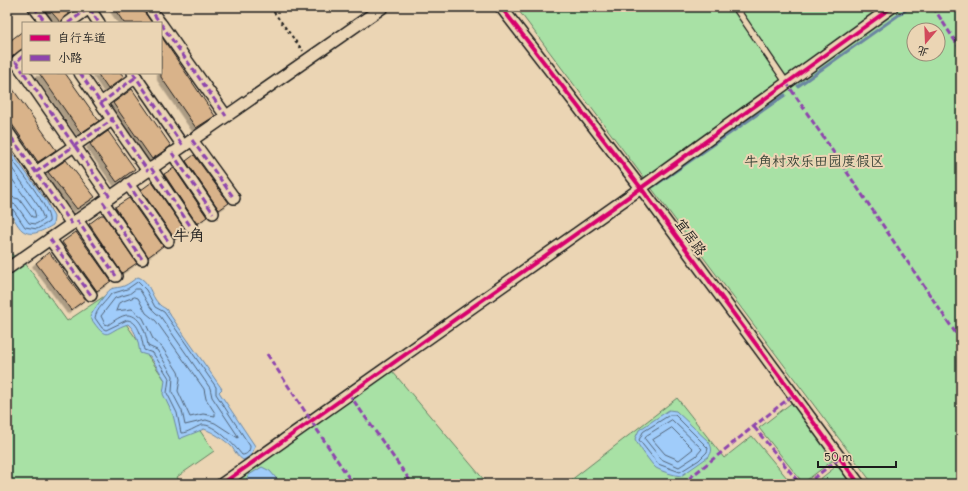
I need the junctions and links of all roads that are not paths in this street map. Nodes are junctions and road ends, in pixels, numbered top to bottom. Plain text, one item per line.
1 (34, 7) edge
2 (149, 7) edge
3 (383, 7) edge
4 (500, 7) edge
5 (735, 7) edge
6 (892, 7) edge
7 (45, 22) edge
8 (69, 22) edge
9 (98, 22) edge
10 (160, 22) edge
11 (162, 25) edge
12 (22, 57) edge
13 (22, 71) edge
14 (24, 74) edge
15 (81, 74) edge
16 (134, 75) edge
17 (786, 82) junction
18 (101, 103) junction
19 (226, 116) junction
20 (112, 120) junction
21 (7, 132) edge
22 (192, 140) junction
23 (74, 146) junction
24 (183, 146) junction
25 (172, 153) junction
26 (149, 169) junction
27 (36, 172) junction
28 (128, 184) junction
29 (641, 188) junction
30 (234, 198) dead end
31 (106, 199) junction
32 (213, 213) dead end
33 (74, 222) junction
34 (191, 227) dead end
35 (50, 239) junction
36 (168, 241) dead end
37 (142, 259) dead end
38 (7, 269) edge
39 (116, 276) dead end
40 (91, 295) dead end
41 (222, 484) edge
42 (859, 484) edge

1 - 7 street
2 - 10 street
3 - 19 street
4 - 29 street, 宜居路
5 - 17 lane
6 - 17 street
8 - 9 street
11 - 19 street
12 - 13 street
14 - 23 street
15 - 18 street
16 - 18 street
16 - 24 street
17 - 29 street
18 - 20 street
19 - 22 street
20 - 23 street
20 - 26 street
21 - 27 street
22 - 24 street
22 - 30 street
23 - 27 street
23 - 31 street
24 - 25 street
25 - 26 street
25 - 32 street
26 - 28 street
26 - 34 street
27 - 33 street
28 - 31 street
28 - 36 street
29 - 41 street
29 - 42 street, 宜居路
31 - 33 street
31 - 37 street
33 - 35 street
33 - 39 street
35 - 38 street
35 - 40 street

